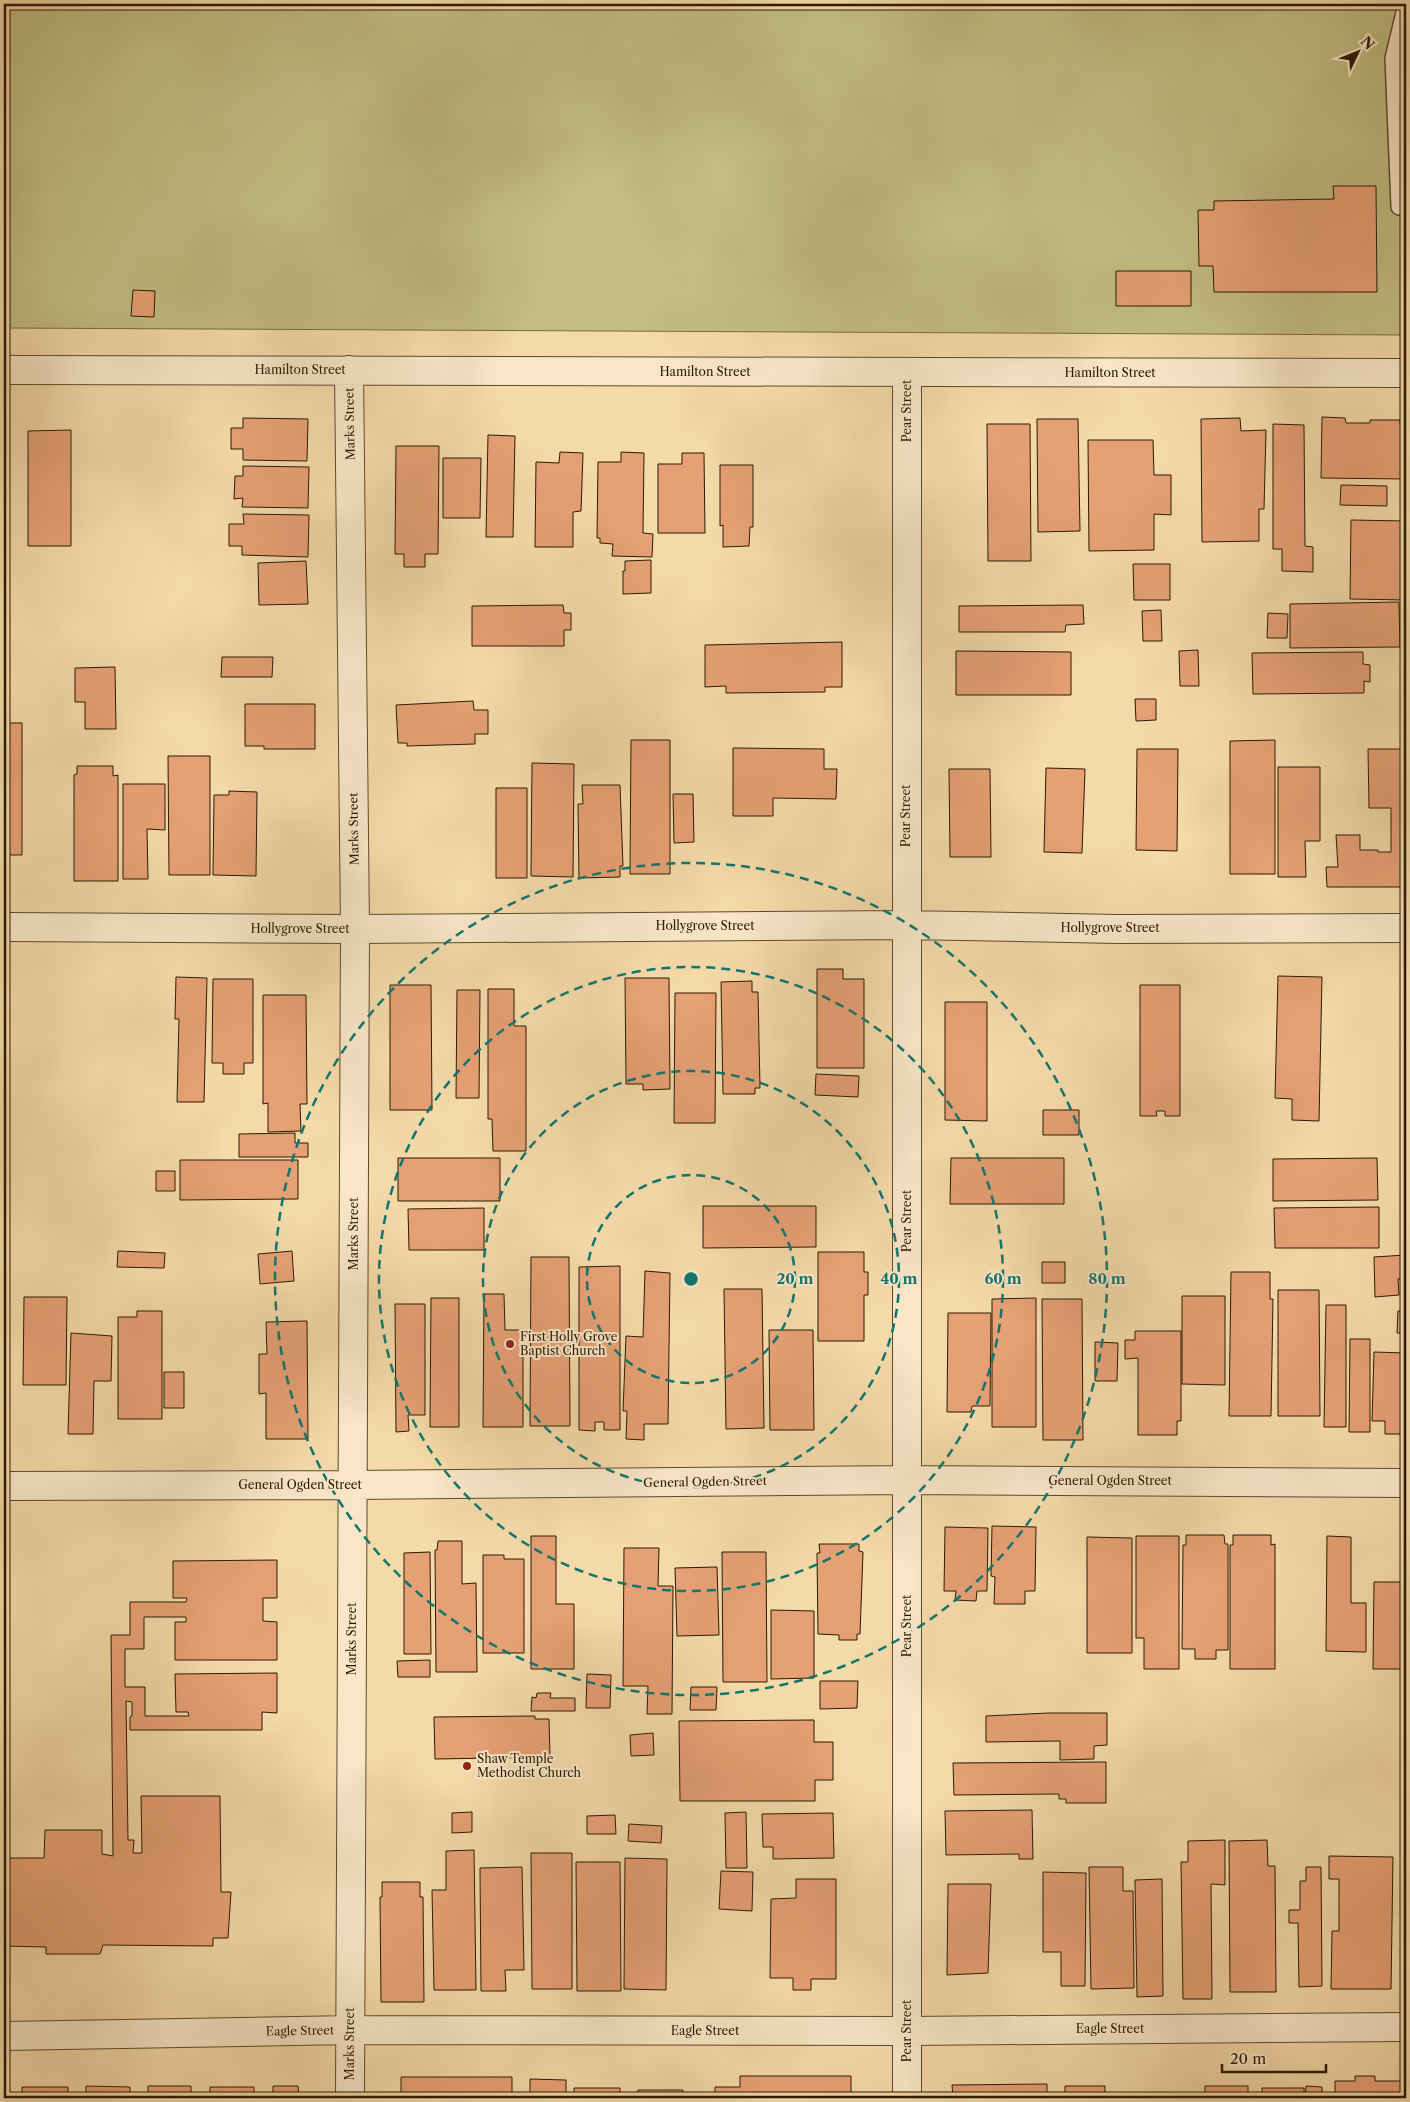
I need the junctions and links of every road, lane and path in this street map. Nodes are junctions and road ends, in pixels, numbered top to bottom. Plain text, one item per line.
1 (1406, 4) edge
2 (1399, 207) dead end
3 (4, 370) edge
4 (349, 370) junction
5 (1406, 372) edge
6 (907, 373) junction
7 (906, 925) junction
8 (4, 927) edge
9 (1406, 928) edge
10 (355, 929) junction
11 (908, 1480) junction
12 (1406, 1483) edge
13 (352, 1485) junction
14 (4, 1486) edge
15 (1406, 2027) edge
16 (350, 2030) junction
17 (907, 2031) junction
18 (4, 2036) edge
19 (350, 2098) edge
20 (907, 2098) edge

1 - 2 lane
3 - 4 street, Hamilton Street
4 - 6 street, Hamilton Street
4 - 10 street, Marks Street
5 - 6 street, Hamilton Street
6 - 7 street, Pear Street
7 - 9 street, Hollygrove Street
7 - 10 street, Hollygrove Street
7 - 11 street, Pear Street
8 - 10 street, Hollygrove Street
10 - 13 street, Marks Street
11 - 12 street, General Ogden Street
11 - 13 street, General Ogden Street
11 - 17 street, Pear Street
13 - 14 street, General Ogden Street
13 - 16 street, Marks Street
15 - 17 street, Eagle Street
16 - 17 street, Eagle Street
16 - 18 street, Eagle Street
16 - 19 street, Marks Street
17 - 20 street, Pear Street

